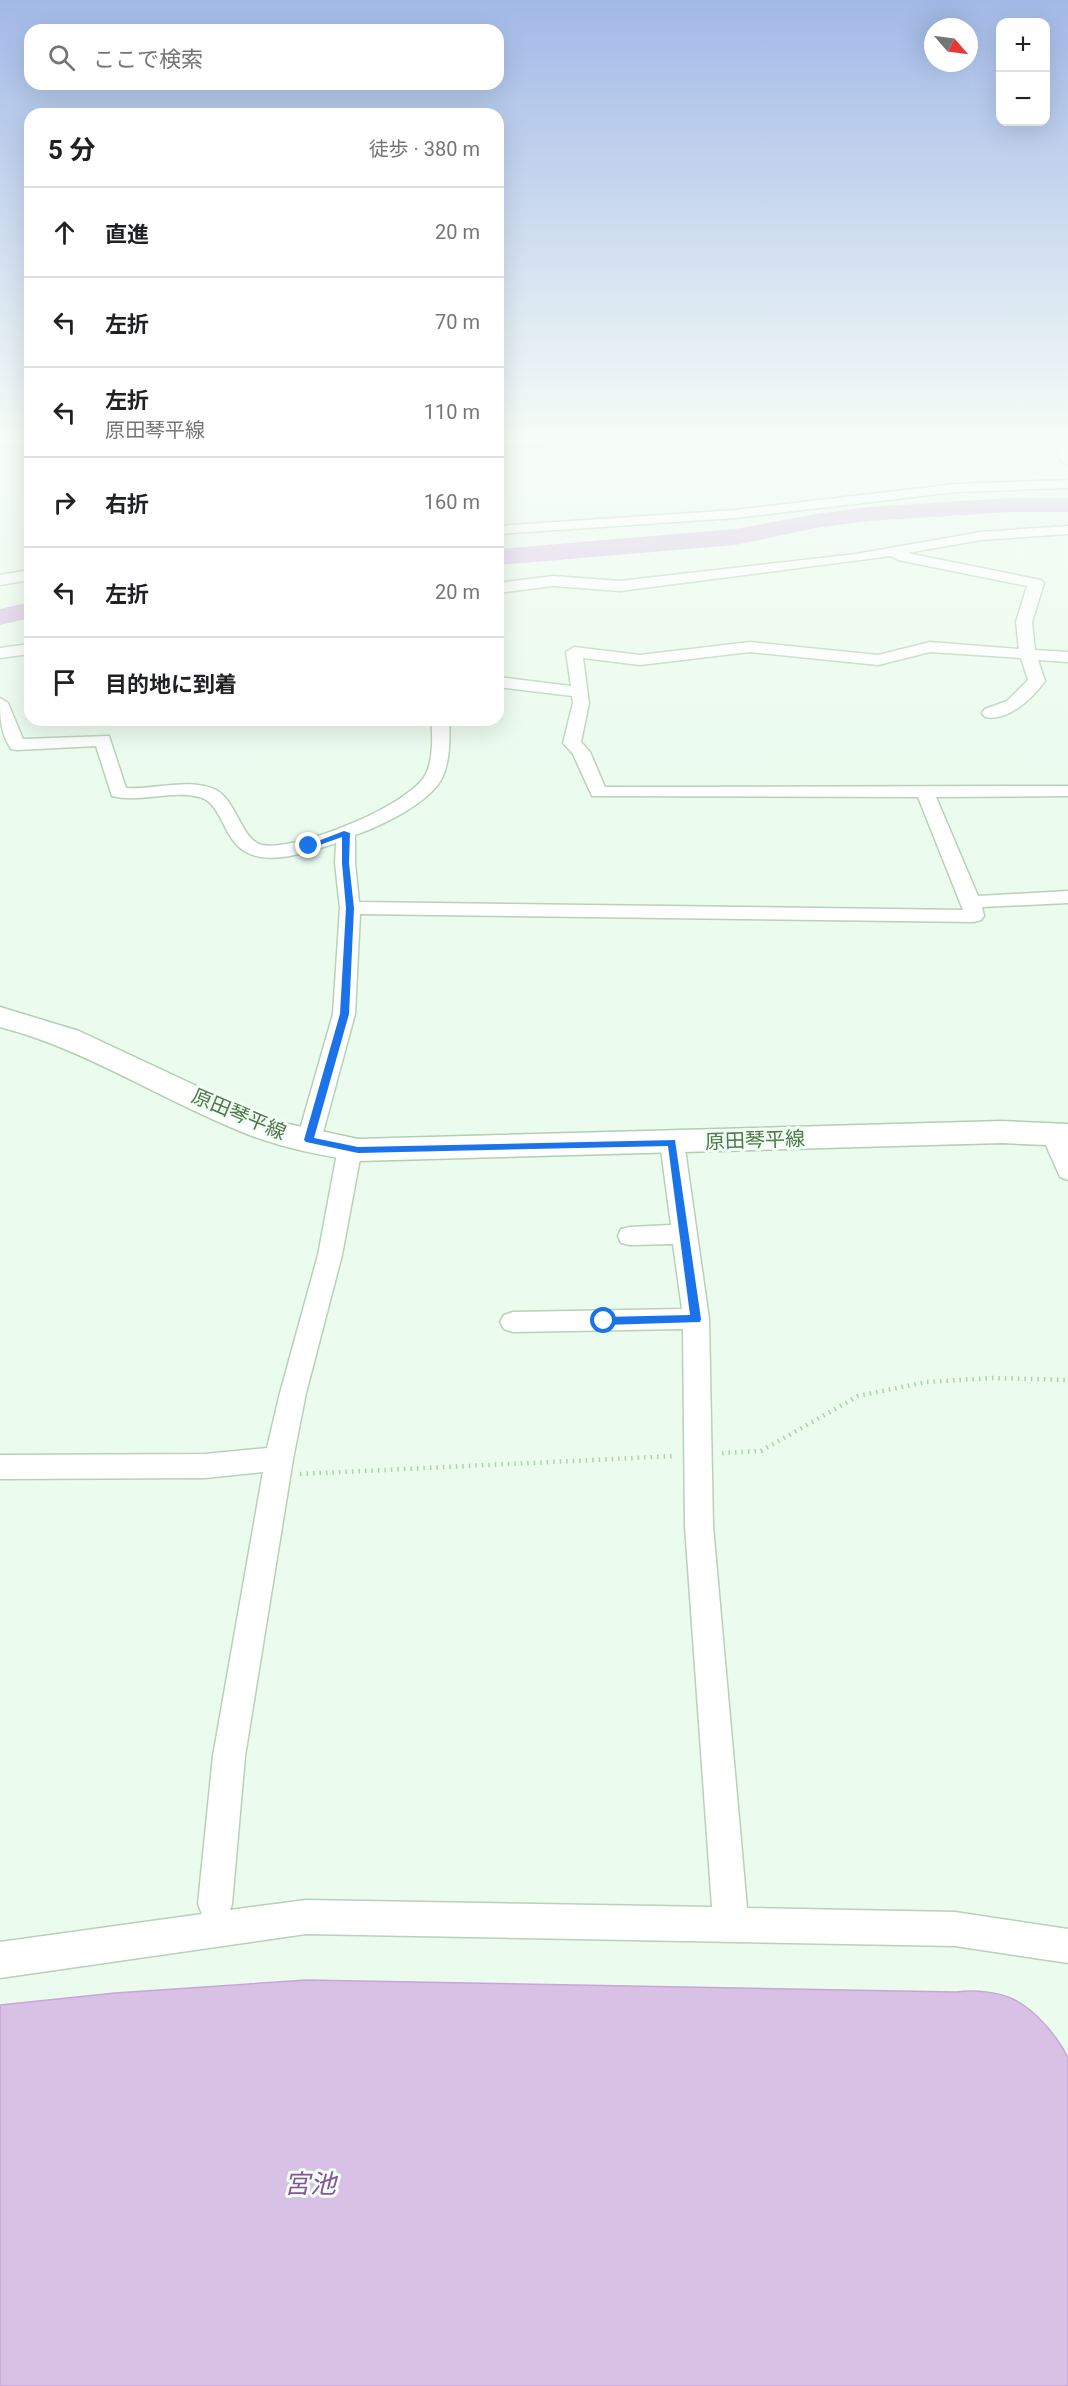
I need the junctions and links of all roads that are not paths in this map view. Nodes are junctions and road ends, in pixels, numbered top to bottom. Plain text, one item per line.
1 (928, 545) edge
2 (884, 553) junction
3 (24, 576) edge
4 (0, 580) edge
5 (504, 587) edge
6 (24, 649) edge
7 (0, 653) edge
8 (1028, 655) junction
9 (1068, 657) edge
10 (504, 683) edge
11 (580, 692) junction
12 (0, 702) edge
13 (991, 713) dead end
14 (439, 726) edge
15 (925, 791) junction
16 (1068, 792) edge
17 (346, 833) junction
18 (1068, 897) edge
19 (971, 902) junction
20 (350, 908) junction
21 (0, 1017) edge
22 (1061, 1135) edge
23 (309, 1140) junction
24 (672, 1142) junction
25 (350, 1148) junction
26 (1068, 1171) edge
27 (685, 1234) junction
28 (630, 1236) dead end
29 (696, 1319) junction
30 (513, 1322) dead end
31 (279, 1460) junction
32 (0, 1467) edge
33 (215, 1904) dead end
34 (731, 1924) junction
35 (1068, 1946) edge
36 (0, 1960) edge

1 - 2 street
2 - 5 street
2 - 8 street
3 - 4 street
6 - 7 street
8 - 9 street
8 - 11 street
8 - 13 street
10 - 11 street
11 - 15 street
12 - 17 street
14 - 17 street
15 - 16 street
15 - 19 street
17 - 20 street
18 - 19 street
19 - 20 street
20 - 23 street
21 - 23 main road, 原田琴平線
22 - 24 main road, 原田琴平線
22 - 26 street
23 - 25 main road, 原田琴平線
24 - 25 main road, 原田琴平線
24 - 27 street
25 - 31 street
27 - 28 street
27 - 29 street
29 - 30 street
29 - 34 street
31 - 32 street
31 - 33 street
34 - 35 street
34 - 36 street

